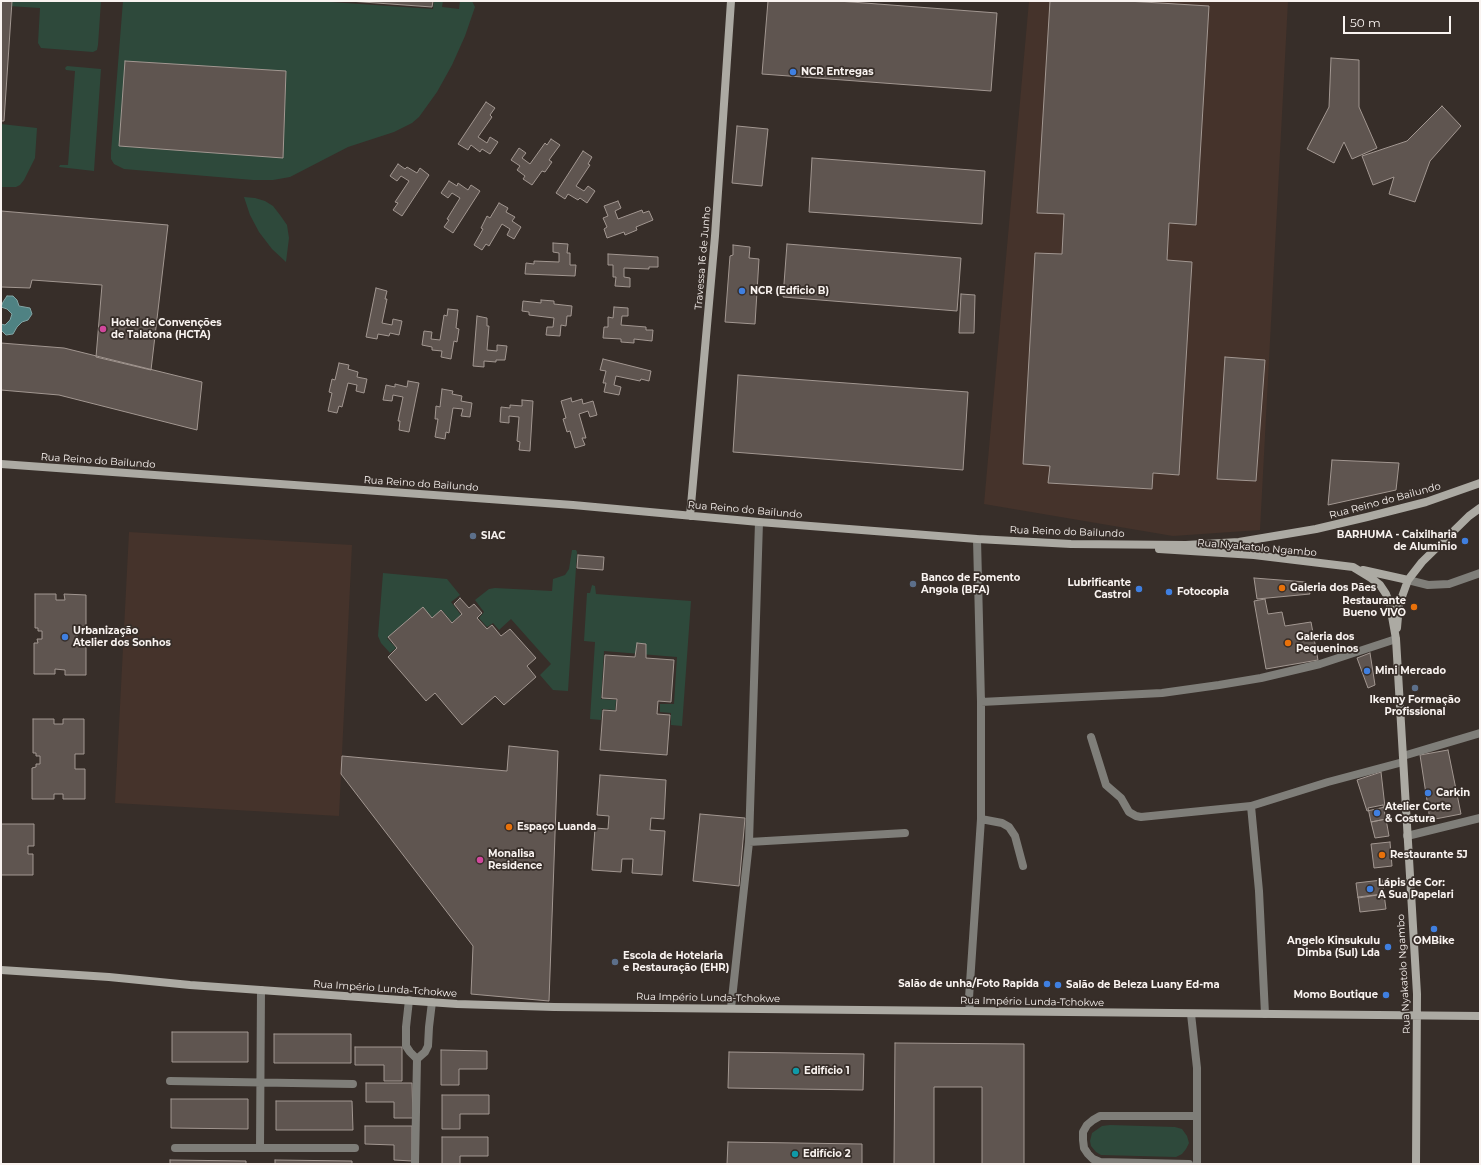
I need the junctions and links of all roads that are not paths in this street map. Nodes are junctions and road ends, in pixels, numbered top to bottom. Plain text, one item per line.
1 (731, 1) edge
2 (1, 464) edge
3 (1480, 483) edge
4 (1480, 508) edge
5 (690, 516) junction
6 (759, 522) junction
7 (977, 538) junction
8 (1071, 544) junction
9 (1353, 567) junction
10 (1480, 573) edge
11 (1408, 580) junction
12 (1396, 639) junction
13 (981, 702) junction
14 (1480, 732) edge
15 (1091, 737) dead end
16 (1403, 759) junction
17 (1251, 806) junction
18 (1480, 818) edge
19 (981, 819) junction
20 (905, 833) dead end
21 (1407, 836) junction
22 (749, 842) junction
23 (1023, 866) dead end
24 (1, 970) edge
25 (261, 990) junction
26 (409, 1000) junction
27 (432, 1002) junction
28 (731, 1008) junction
29 (970, 1011) junction
30 (1191, 1014) junction
31 (1265, 1014) junction
32 (1417, 1016) junction
33 (1480, 1016) edge
34 (417, 1059) junction
35 (170, 1081) dead end
36 (260, 1082) junction
37 (353, 1084) dead end
38 (1197, 1116) junction
39 (175, 1148) dead end
40 (260, 1148) junction
41 (355, 1148) dead end
42 (416, 1164) edge
43 (1189, 1164) edge
44 (1197, 1164) edge
45 (1416, 1164) edge

1 - 5 main road, Travessa 16 de Junho
2 - 5 main road, Rua Reino do Bailundo
3 - 8 main road, Rua Reino do Bailundo
4 - 11 main road, Rua Nyakatolo Ngambo
5 - 6 main road, Rua Reino do Bailundo
6 - 7 main road, Rua Reino do Bailundo
6 - 22 street
7 - 8 main road, Rua Reino do Bailundo
7 - 13 street
8 - 9 main road, Rua Nyakatolo Ngambo
9 - 11 main road
9 - 12 main road, Rua Nyakatolo Ngambo
10 - 11 street
11 - 12 main road, Rua Nyakatolo Ngambo
12 - 13 street
12 - 16 main road, Rua Nyakatolo Ngambo
13 - 19 street
14 - 16 street
15 - 17 street
16 - 17 street
16 - 21 main road, Rua Nyakatolo Ngambo
17 - 31 street
18 - 21 street
19 - 23 street
19 - 29 street
20 - 22 street
21 - 32 main road, Rua Nyakatolo Ngambo
22 - 28 street
24 - 25 main road, Rua Império Lunda-Tchokwe
25 - 26 main road, Rua Império Lunda-Tchokwe
25 - 36 street
26 - 27 main road, Rua Império Lunda-Tchokwe
26 - 34 street
27 - 28 main road, Rua Império Lunda-Tchokwe
27 - 34 street
28 - 29 main road, Rua Império Lunda-Tchokwe
29 - 30 main road, Rua Império Lunda-Tchokwe
30 - 31 main road, Rua Império Lunda-Tchokwe
30 - 38 street
31 - 32 main road, Rua Império Lunda-Tchokwe
32 - 33 main road, Rua Império Lunda-Tchokwe
32 - 45 main road, Rua Nyakatolo Ngambo
34 - 42 street
35 - 36 street
36 - 37 street
36 - 40 street
38 - 43 street
38 - 44 street
39 - 40 street
40 - 41 street

